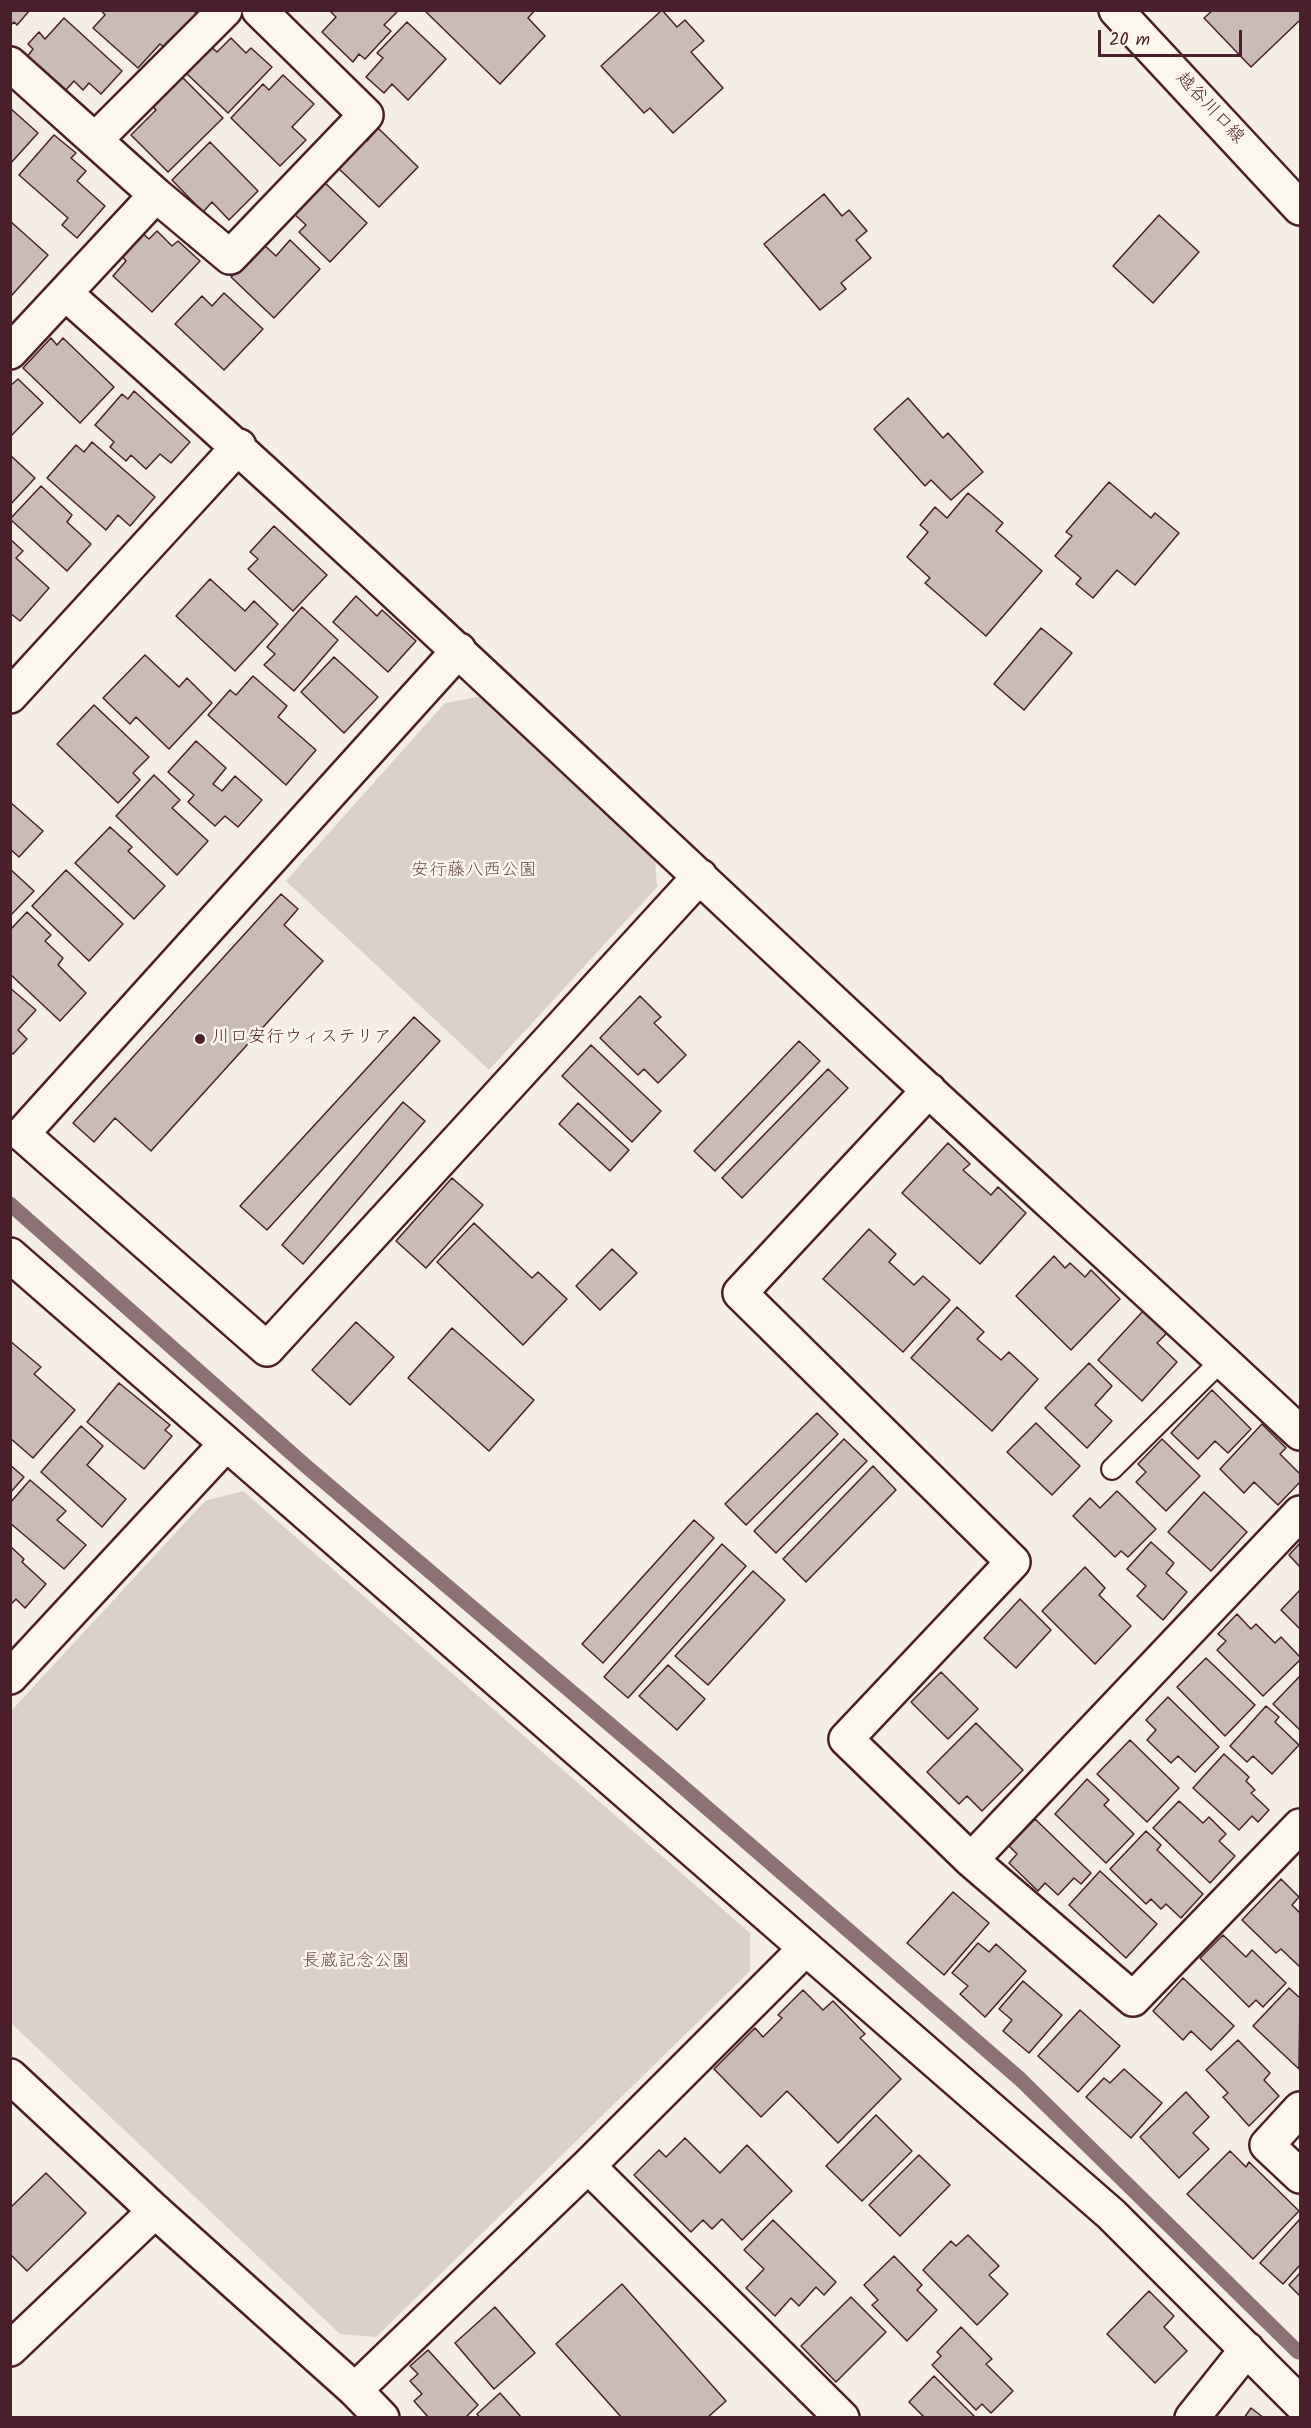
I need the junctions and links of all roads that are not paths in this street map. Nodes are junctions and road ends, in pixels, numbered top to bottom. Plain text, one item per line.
1 (225, 10) edge
2 (259, 10) edge
3 (1116, 10) edge
4 (10, 64) edge
5 (95, 140) junction
6 (156, 195) junction
7 (1300, 208) edge
8 (65, 293) junction
9 (10, 347) edge
10 (10, 352) edge
11 (238, 446) junction
12 (459, 650) junction
13 (10, 696) edge
14 (700, 876) junction
15 (929, 1090) junction
16 (10, 1255) edge
17 (1222, 1360) junction
18 (1300, 1433) edge
19 (226, 1444) junction
20 (1112, 1469) dead end
21 (1300, 1513) edge
22 (10, 1677) edge
23 (1300, 1826) edge
24 (971, 1860) junction
25 (806, 1949) junction
26 (10, 2076) edge
27 (1300, 2109) edge
28 (588, 2166) junction
29 (1300, 2176) edge
30 (154, 2211) junction
31 (10, 2349) edge
32 (1247, 2349) junction
33 (355, 2390) junction
34 (1300, 2403) edge
35 (382, 2418) edge
36 (842, 2418) edge
37 (1192, 2418) edge

1 - 5 street
2 - 6 street
3 - 7 street, 越谷川口線
4 - 5 street
5 - 6 street
6 - 8 street
6 - 9 street
8 - 10 street
8 - 11 street
11 - 12 street
11 - 13 street
12 - 14 street
12 - 14 street
14 - 15 street
15 - 17 street
15 - 24 street
16 - 19 street
17 - 18 street
17 - 20 lane
19 - 22 street
19 - 25 street
21 - 24 street
23 - 24 street
25 - 28 street
25 - 32 street
26 - 30 street
27 - 29 street
28 - 33 street
28 - 36 street
30 - 31 street
30 - 33 street
32 - 34 street
32 - 37 street
33 - 35 street

